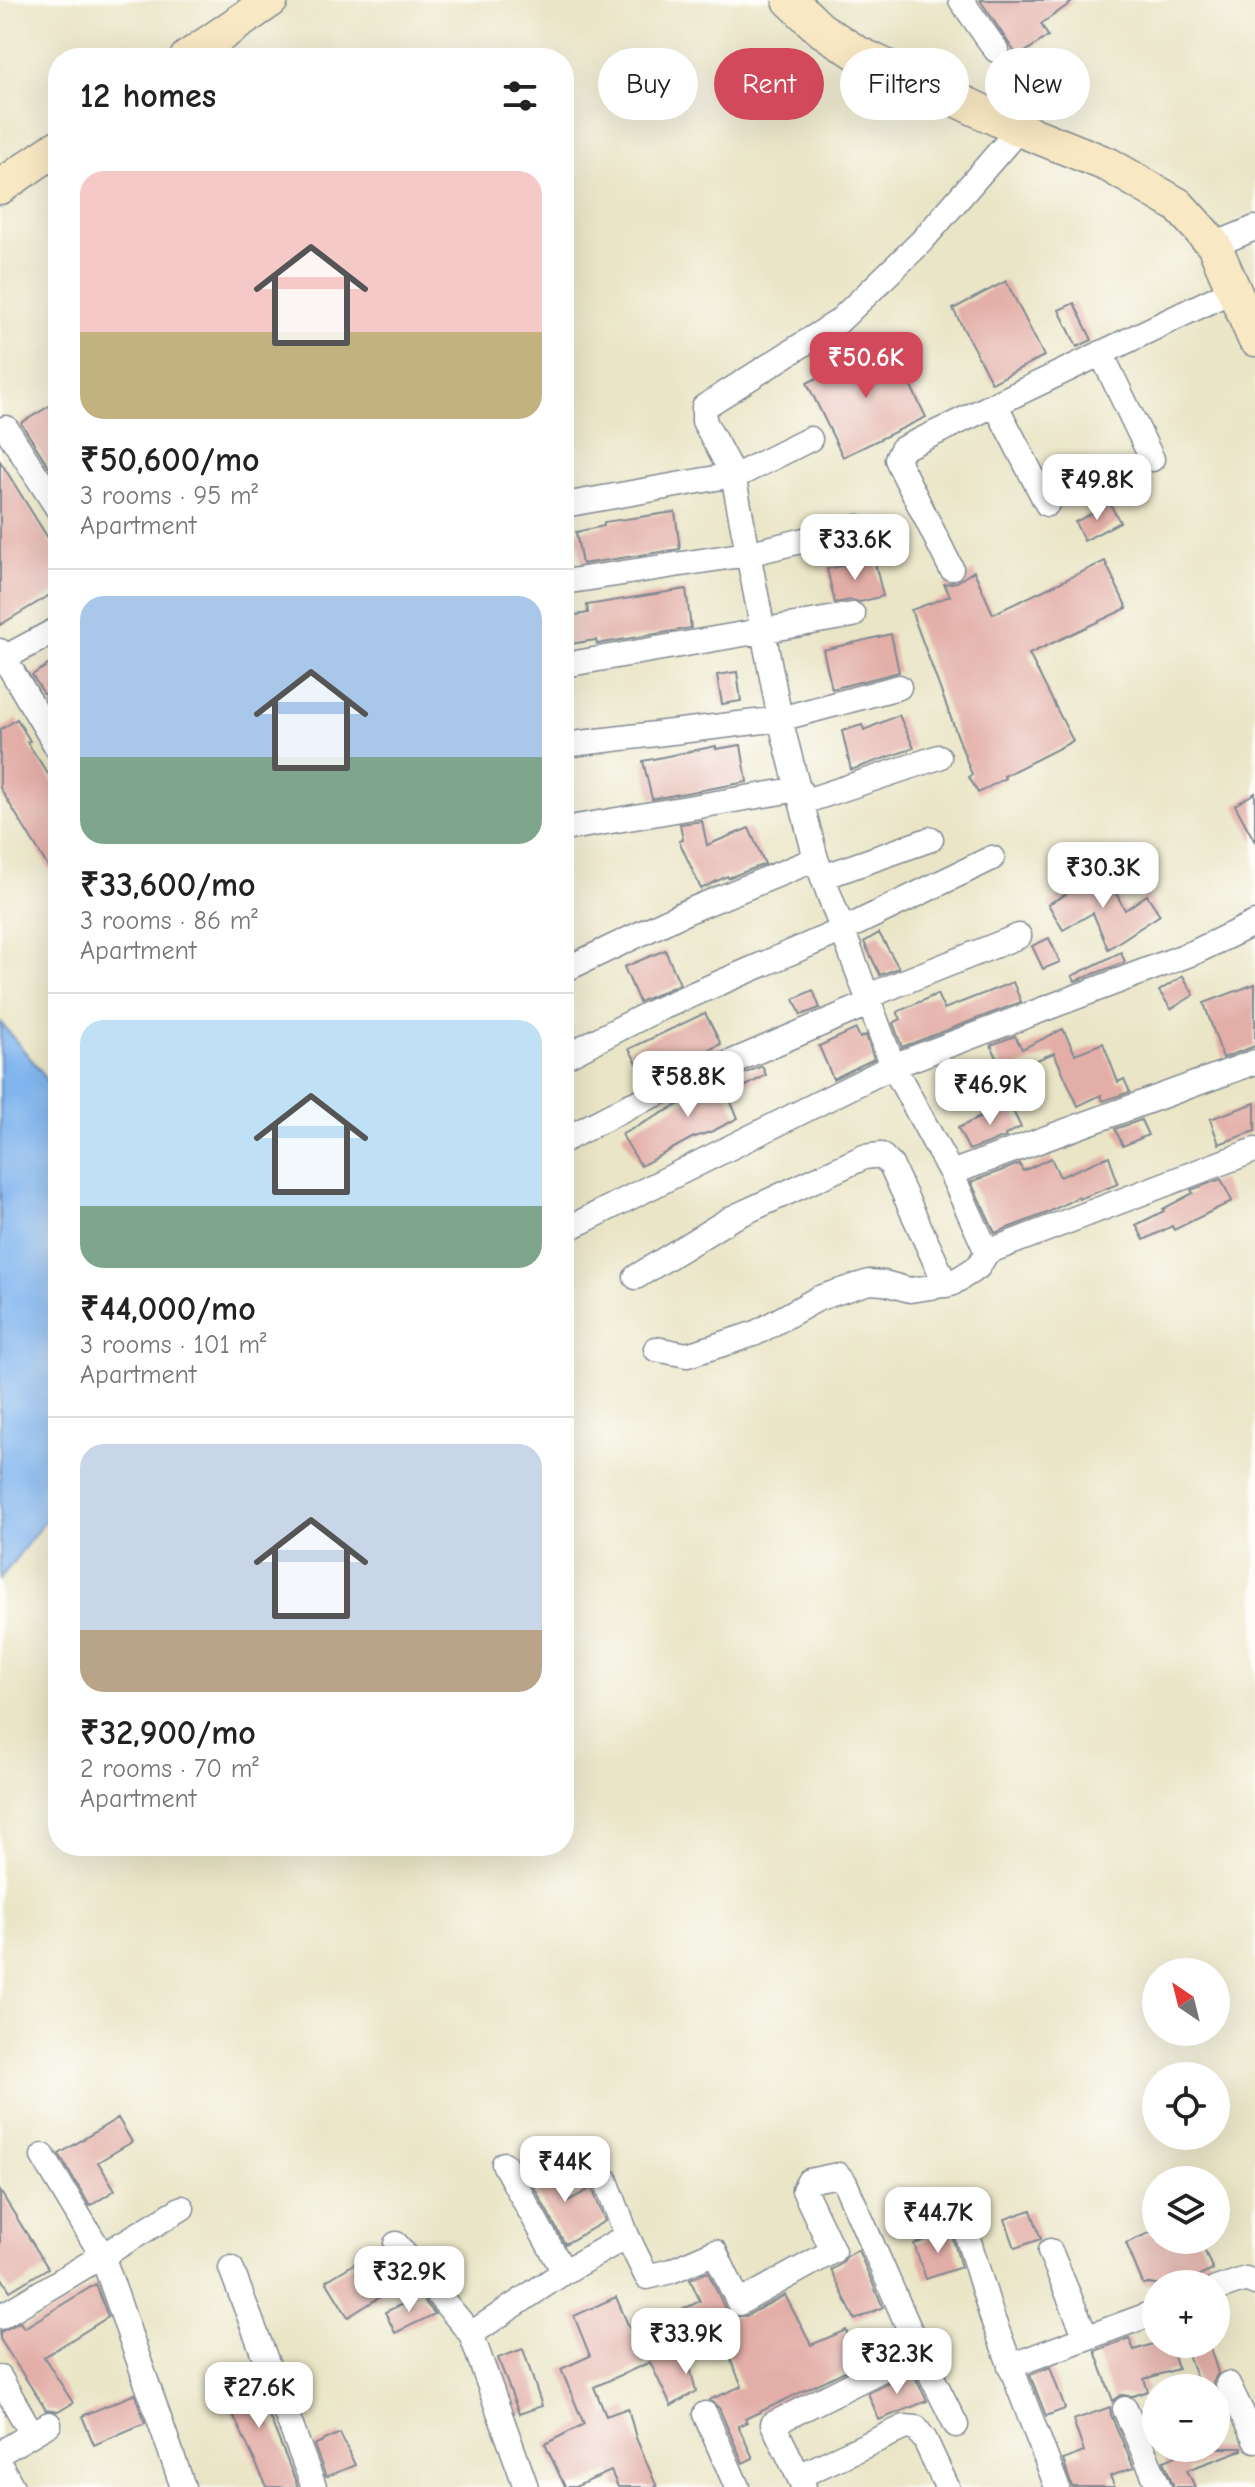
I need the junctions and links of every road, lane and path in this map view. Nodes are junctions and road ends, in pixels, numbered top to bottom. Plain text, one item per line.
1 (271, 0) edge
2 (790, 0) edge
3 (961, 0) edge
4 (201, 48) edge
5 (995, 48) edge
6 (1019, 129) junction
7 (48, 154) edge
8 (0, 187) edge
9 (1255, 228) edge
10 (1214, 245) junction
11 (1233, 290) junction
12 (1255, 339) edge
13 (1101, 353) junction
14 (995, 404) junction
15 (6, 428) dead end
16 (810, 439) dead end
17 (1152, 459) dead end
18 (734, 476) junction
19 (48, 493) edge
20 (574, 503) edge
21 (1047, 504) dead end
22 (858, 527) dead end
23 (747, 554) junction
24 (951, 568) dead end
25 (574, 580) edge
26 (853, 615) dead end
27 (762, 630) junction
28 (48, 633) edge
29 (2, 654) edge
30 (574, 663) edge
31 (899, 687) dead end
32 (780, 719) junction
33 (48, 732) edge
34 (574, 744) edge
35 (939, 757) dead end
36 (801, 796) junction
37 (574, 828) edge
38 (931, 839) dead end
39 (992, 858) dead end
40 (819, 868) junction
41 (1255, 923) edge
42 (843, 930) junction
43 (1019, 936) dead end
44 (574, 965) edge
45 (869, 999) junction
46 (574, 1052) edge
47 (1255, 1062) edge
48 (893, 1066) junction
49 (574, 1135) edge
50 (1255, 1150) edge
51 (951, 1173) junction
52 (574, 1226) edge
53 (987, 1252) junction
54 (636, 1277) dead end
55 (946, 1285) junction
56 (656, 1349) dead end
57 (43, 2156) dead end
58 (504, 2164) dead end
59 (605, 2178) dead end
60 (182, 2208) dead end
61 (967, 2235) dead end
62 (627, 2236) junction
63 (396, 2244) dead end
64 (1050, 2251) dead end
65 (102, 2255) junction
66 (231, 2268) dead end
67 (564, 2272) junction
68 (1255, 2283) edge
69 (1230, 2284) edge
70 (0, 2317) edge
71 (1142, 2317) edge
72 (471, 2334) junction
73 (1086, 2337) junction
74 (919, 2351) junction
75 (1010, 2366) junction
76 (0, 2378) edge
77 (1230, 2388) edge
78 (1125, 2409) dead end
79 (705, 2414) dead end
80 (956, 2425) dead end
81 (1255, 2440) edge
82 (0, 2453) edge
83 (0, 2465) edge
84 (801, 2481) edge
85 (12, 2487) edge
86 (183, 2487) edge
87 (314, 2487) edge
88 (526, 2487) edge
89 (737, 2487) edge
90 (947, 2487) edge
91 (1057, 2487) edge
92 (1159, 2487) edge

1 - 4 street
2 - 6 street
3 - 5 street
6 - 10 street
6 - 18 street
7 - 8 street
9 - 10 street
10 - 11 street
11 - 12 street
11 - 13 street
13 - 14 street
13 - 17 street
14 - 21 street
14 - 24 street
15 - 19 street
16 - 18 street
18 - 20 street
18 - 23 street
22 - 23 street
23 - 25 street
23 - 27 street
26 - 27 street
27 - 30 street
27 - 32 street
28 - 29 street
29 - 33 street
31 - 32 street
32 - 34 street
32 - 36 street
35 - 36 street
36 - 37 street
36 - 40 street
38 - 40 street
39 - 42 street
40 - 42 street
40 - 44 street
41 - 48 street
42 - 45 street
42 - 46 street
43 - 45 street
45 - 48 street
45 - 49 street
47 - 51 street
48 - 51 street
48 - 52 street
50 - 53 street
51 - 53 street
53 - 55 street
54 - 55 street
55 - 56 street
57 - 65 street
58 - 67 street
59 - 62 street
60 - 65 street
61 - 75 street
62 - 67 street
62 - 74 street
63 - 72 street
64 - 73 street
65 - 70 street
65 - 86 street
66 - 87 street
67 - 72 street
68 - 69 street
71 - 73 street
72 - 88 street
73 - 75 street
74 - 80 street
74 - 84 street
75 - 91 street
76 - 82 street
77 - 81 street
78 - 92 street
79 - 89 street
83 - 85 street
84 - 90 street

